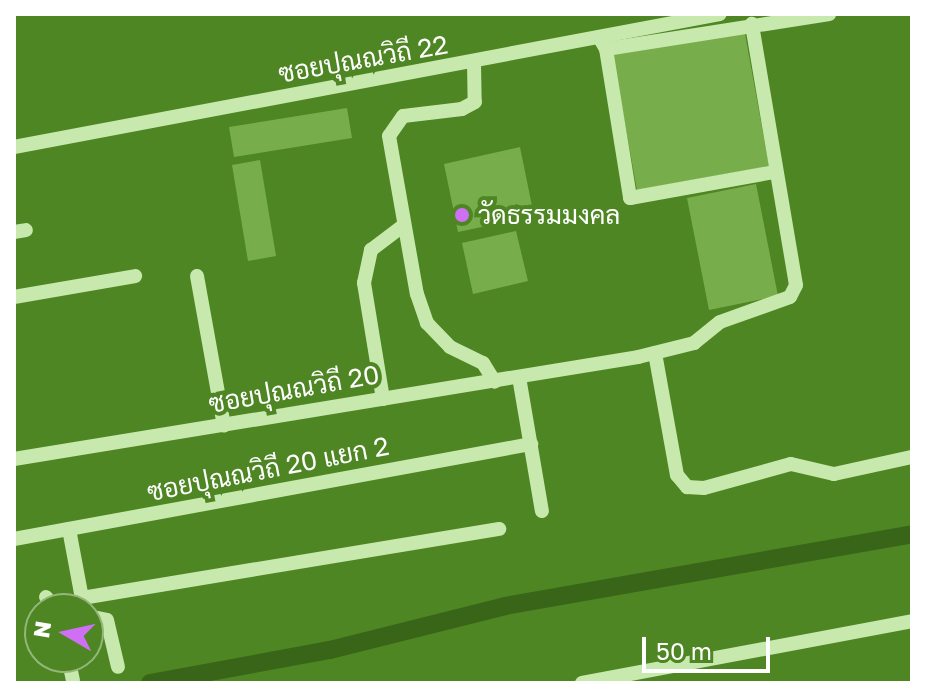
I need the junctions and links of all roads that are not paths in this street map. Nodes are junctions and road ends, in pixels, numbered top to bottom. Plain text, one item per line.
1 (720, 14) edge
2 (829, 14) edge
3 (752, 24) junction
4 (602, 43) junction
5 (474, 63) junction
6 (14, 147) edge
7 (775, 172) junction
8 (404, 225) junction
9 (135, 276) dead end
10 (197, 276) dead end
11 (14, 297) edge
12 (655, 353) junction
13 (519, 377) junction
14 (495, 382) junction
15 (383, 399) junction
16 (224, 426) junction
17 (531, 444) junction
18 (912, 457) edge
19 (14, 459) edge
20 (542, 511) dead end
21 (69, 529) junction
22 (499, 529) dead end
23 (14, 539) edge
24 (81, 593) edge
25 (104, 600) edge
26 (104, 619) edge
27 (912, 621) edge
28 (118, 667) dead end
29 (71, 673) edge
30 (73, 680) dead end
31 (582, 683) edge

1 - 4 street, ซอยปุณณวิถี 22
2 - 3 street
3 - 4 street
3 - 7 street, ซอยปุณณวิถี 20
4 - 5 street, ซอยปุณณวิถี 22
4 - 7 street
5 - 6 street, ซอยปุณณวิถี 22
5 - 8 street
7 - 12 street, ซอยปุณณวิถี 20
8 - 14 street
8 - 15 street
9 - 11 street
10 - 16 street
12 - 13 street, ซอยปุณณวิถี 20
12 - 18 street
13 - 14 street, ซอยปุณณวิถี 20
13 - 17 street
14 - 15 street, ซอยปุณณวิถี 20
15 - 16 street, ซอยปุณณวิถี 20
16 - 19 street, ซอยปุณณวิถี 20
17 - 20 street
17 - 21 street, ซอยปุณณวิถี 20 แยก 2
21 - 23 street, ซอยปุณณวิถี 20 แยก 2
21 - 24 street
22 - 25 street
26 - 28 street
27 - 31 street
29 - 30 street

